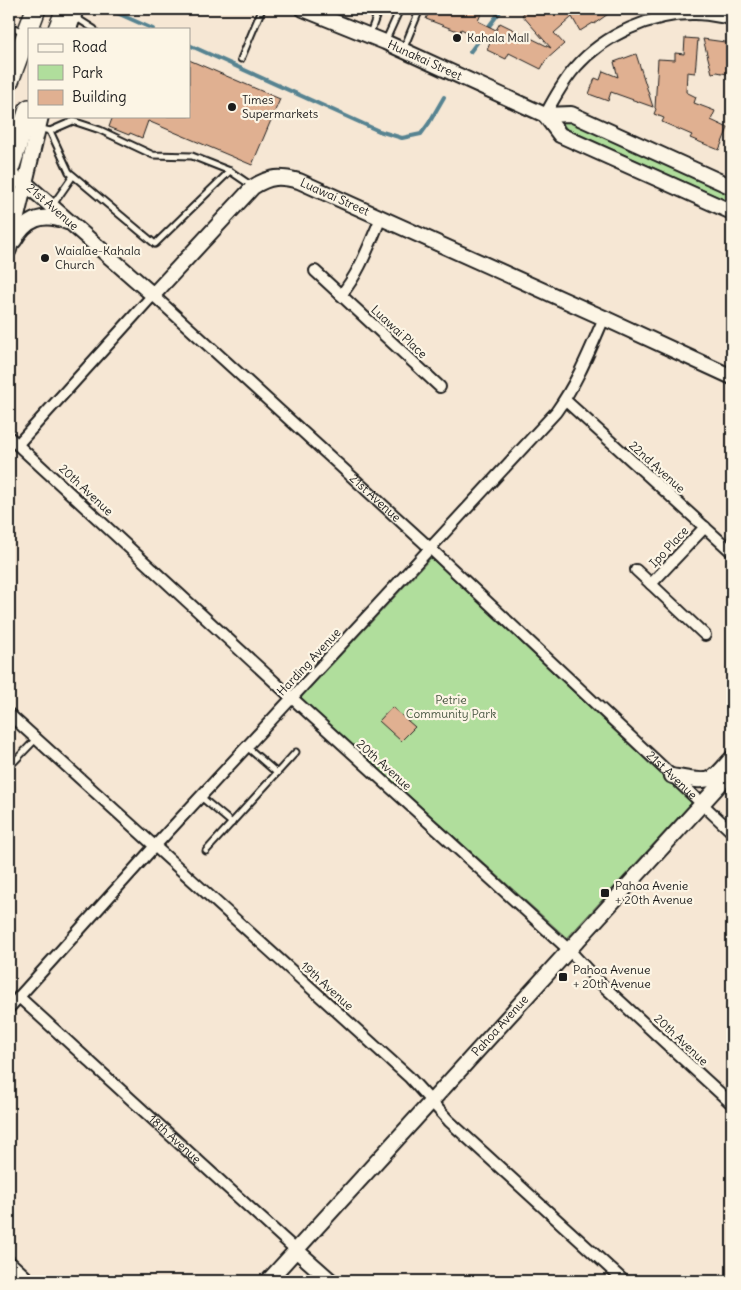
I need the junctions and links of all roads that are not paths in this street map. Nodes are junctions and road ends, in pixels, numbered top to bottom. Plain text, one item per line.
1 (26, 9) edge
2 (36, 9) edge
3 (262, 9) edge
4 (303, 9) edge
5 (379, 9) edge
6 (400, 9) edge
7 (420, 9) edge
8 (71, 16) edge
9 (732, 19) edge
10 (14, 28) edge
11 (59, 28) edge
12 (92, 28) edge
13 (368, 36) junction
14 (385, 42) junction
15 (403, 50) junction
16 (14, 56) edge
17 (240, 59) dead end
18 (9, 72) edge
19 (9, 81) edge
20 (28, 111) edge
21 (28, 112) edge
22 (545, 115) junction
23 (73, 118) edge
24 (43, 125) edge
25 (9, 156) edge
26 (9, 168) edge
27 (230, 171) junction
28 (9, 176) edge
29 (73, 176) junction
30 (25, 183) junction
31 (253, 187) junction
32 (732, 187) edge
33 (51, 206) junction
34 (732, 212) edge
35 (381, 218) junction
36 (72, 224) junction
37 (9, 251) edge
38 (315, 271) dead end
39 (153, 295) junction
40 (341, 295) junction
41 (604, 318) junction
42 (732, 377) edge
43 (440, 387) dead end
44 (565, 400) junction
45 (9, 437) edge
46 (18, 444) junction
47 (705, 527) junction
48 (430, 549) junction
49 (732, 552) edge
50 (636, 570) dead end
51 (651, 584) junction
52 (705, 635) dead end
53 (292, 698) junction
54 (9, 714) edge
55 (36, 739) junction
56 (247, 747) junction
57 (296, 752) dead end
58 (732, 758) edge
59 (9, 767) edge
60 (732, 771) edge
61 (277, 773) junction
62 (672, 776) junction
63 (201, 797) junction
64 (702, 804) junction
65 (232, 823) junction
66 (732, 832) edge
67 (154, 847) junction
68 (206, 851) dead end
69 (568, 950) junction
70 (19, 997) junction
71 (9, 1008) edge
72 (431, 1102) junction
73 (732, 1104) edge
74 (296, 1250) junction
75 (9, 1261) edge
76 (31, 1281) edge
77 (268, 1281) edge
78 (331, 1281) edge
79 (624, 1281) edge

1 - 10 street
2 - 16 highway
3 - 17 lane
4 - 13 street, Hunakai Street
5 - 13 lane
6 - 14 lane
7 - 15 lane
8 - 11 highway
8 - 12 lane
9 - 22 street
10 - 16 street
13 - 14 street, Hunakai Street
14 - 15 street, Hunakai Street
15 - 22 street, Hunakai Street
16 - 18 highway
16 - 19 highway
20 - 25 highway
21 - 26 highway
22 - 32 street, Hunakai Street
22 - 34 street, Hunakai Street
23 - 24 lane
23 - 27 lane
24 - 29 lane
24 - 30 street
27 - 29 lane
27 - 31 lane
28 - 30 street, 21st Avenue
29 - 33 lane
30 - 33 street, 21st Avenue
30 - 37 street
31 - 35 street, Luawai Street
31 - 39 street, Luawai Street
33 - 36 street, 21st Avenue
35 - 40 street
35 - 41 street, Luawai Street
36 - 37 street
36 - 39 street, 21st Avenue
38 - 40 street, Luawai Place
39 - 46 street, Luawai Street
39 - 48 street, 21st Avenue
40 - 43 street, Luawai Place
41 - 42 street, Luawai Street
41 - 44 street, Harding Avenue
44 - 47 street, 22nd Avenue
44 - 48 street, Harding Avenue
45 - 46 street, 20th Avenue
46 - 53 street, 20th Avenue
47 - 49 street, 22nd Avenue
47 - 51 street, Ipo Place
48 - 53 street, Harding Avenue
48 - 62 street, 21st Avenue
50 - 51 street, Ipo Place
51 - 52 street, Ipo Place
53 - 56 street, Harding Avenue
53 - 69 street, 20th Avenue
54 - 55 street, 19th Avenue
55 - 59 lane
55 - 67 street, 19th Avenue
56 - 61 lane
56 - 63 street, Harding Avenue
57 - 61 lane
58 - 62 street
60 - 64 street, Pahoa Avenue
61 - 65 lane
62 - 64 street, 21st Avenue
63 - 65 lane
63 - 67 street, Harding Avenue
64 - 66 street, 21st Avenue
64 - 69 street, Pahoa Avenue
65 - 68 lane
67 - 70 street, Harding Avenue
67 - 72 street, 19th Avenue
69 - 72 street, Pahoa Avenue
69 - 73 street, 20th Avenue
70 - 71 street, Harding Avenue
70 - 74 street, 18th Avenue
72 - 74 street, Pahoa Avenue
72 - 79 street, 19th Avenue
74 - 77 street, Pahoa Avenue
74 - 78 street, 18th Avenue
75 - 76 street

